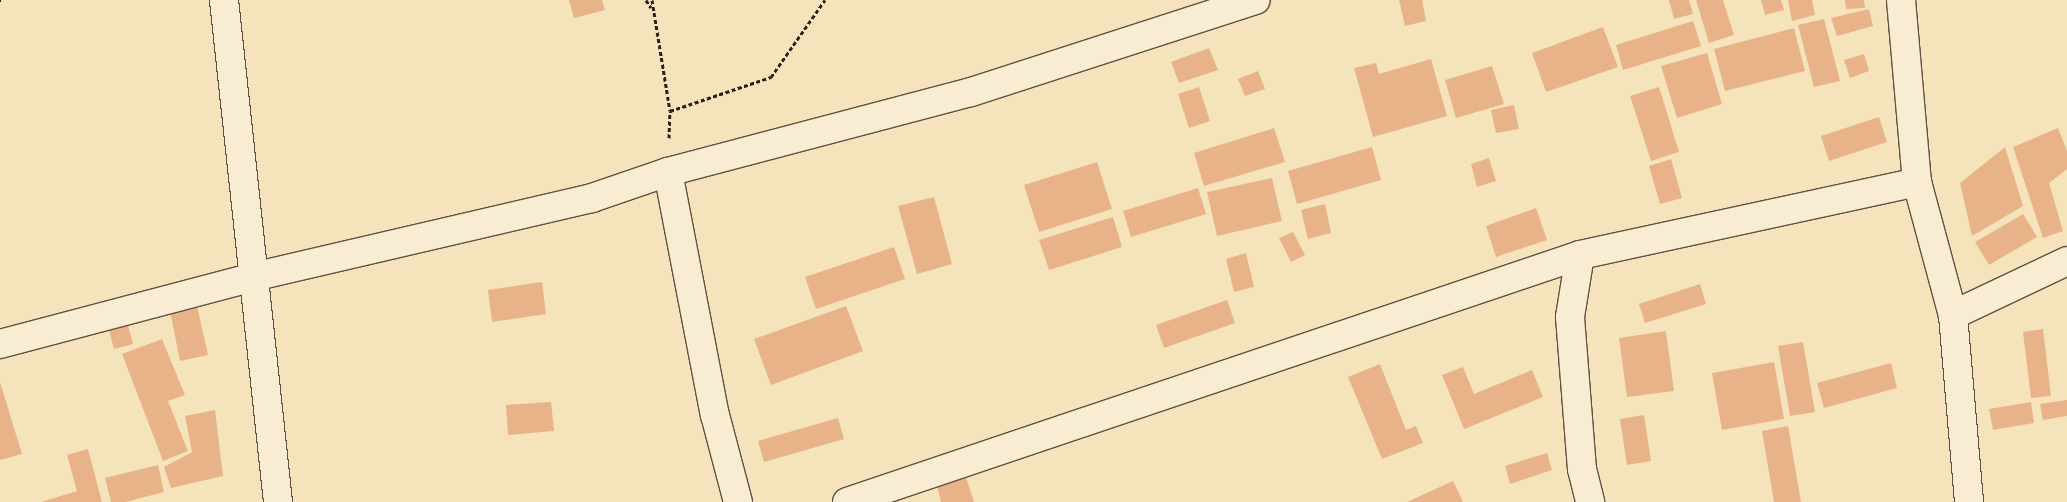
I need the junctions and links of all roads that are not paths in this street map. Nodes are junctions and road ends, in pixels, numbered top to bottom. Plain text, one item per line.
1 (224, 0) edge
2 (1256, 0) edge
3 (1901, 0) edge
4 (668, 172) junction
5 (1917, 182) junction
6 (1580, 255) junction
7 (2067, 261) edge
8 (253, 277) junction
9 (1954, 315) junction
10 (0, 344) edge
11 (278, 502) edge
12 (738, 502) edge
13 (847, 502) edge
14 (1590, 502) edge
15 (1968, 502) edge

1 - 8 street
2 - 4 street
3 - 5 street
4 - 8 street
4 - 12 street
5 - 6 street
5 - 9 street
6 - 13 street
6 - 14 street
7 - 9 street
8 - 10 street
8 - 11 street
9 - 15 street

